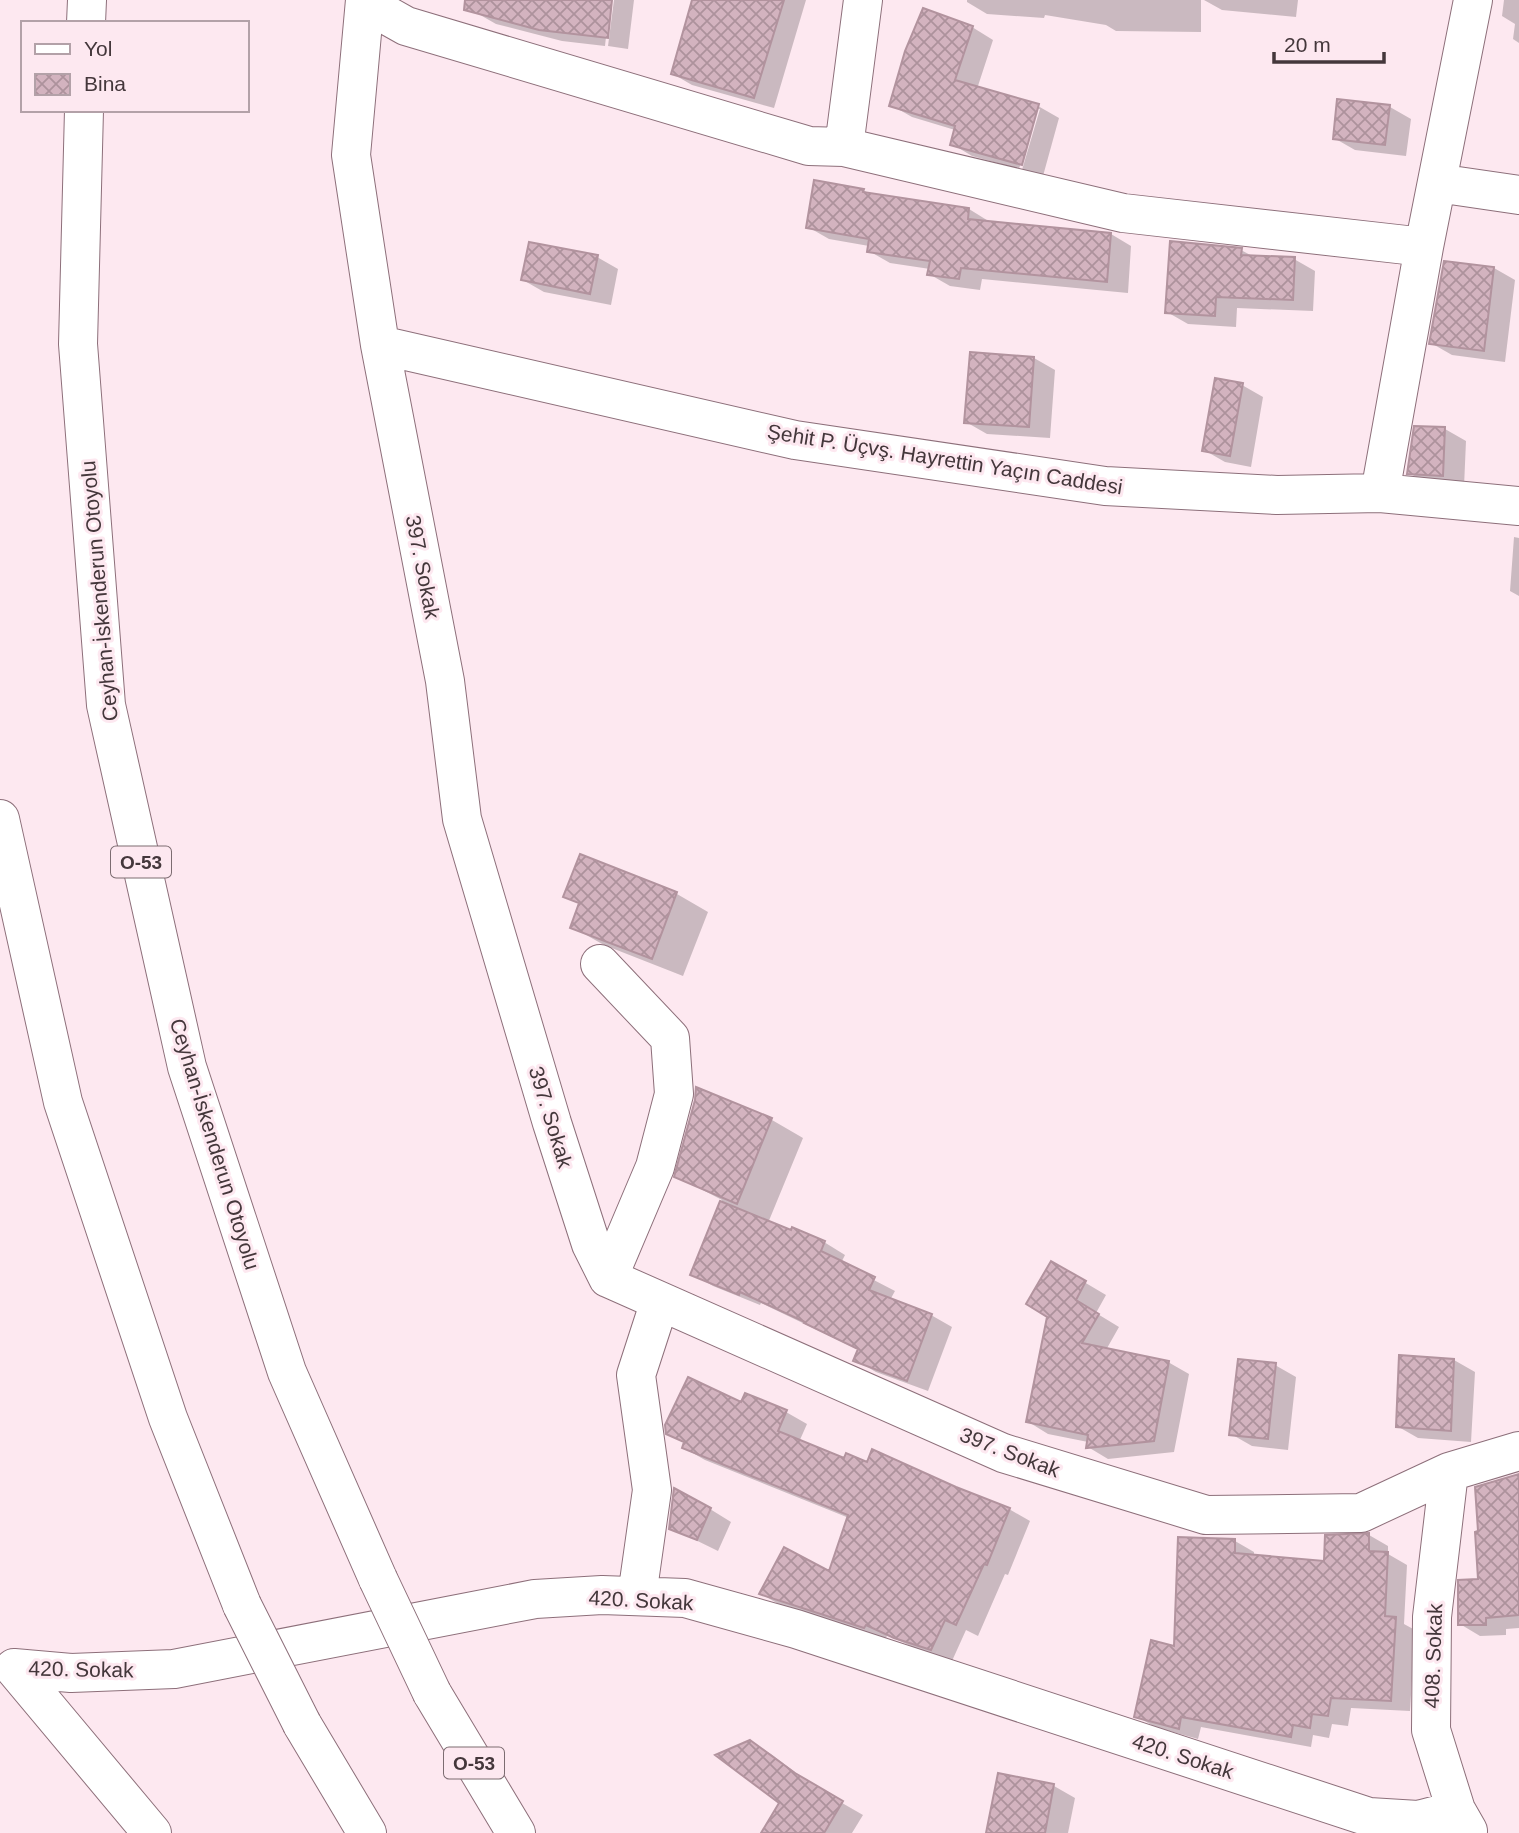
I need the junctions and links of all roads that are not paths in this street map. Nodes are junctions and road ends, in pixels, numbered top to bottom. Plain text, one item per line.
1 (87, 0) edge
2 (863, 0) edge
3 (1473, 0) edge
4 (365, 2) edge
5 (86, 21) edge
6 (84, 112) edge
7 (844, 148) junction
8 (1437, 183) junction
9 (1519, 195) edge
10 (1424, 247) junction
11 (380, 345) junction
12 (1380, 493) junction
13 (1519, 506) edge
14 (0, 818) edge
15 (600, 964) dead end
16 (608, 1278) junction
17 (660, 1301) junction
18 (1519, 1451) edge
19 (1449, 1472) junction
20 (637, 1596) junction
21 (7, 1667) edge
22 (1462, 1822) edge
23 (152, 1833) edge
24 (367, 1833) edge
25 (516, 1833) edge

1 - 5 main road
2 - 7 main road
3 - 8 main road
4 - 7 main road
4 - 11 main road, 397. Sokak
6 - 25 main road, Ceyhan-İskenderun Otoyolu / O-53, bridge
7 - 10 main road
8 - 9 main road
8 - 10 main road
10 - 12 main road
11 - 12 main road, Şehit P. Üçvş. Hayrettin Yaçın Caddesi
11 - 16 main road, 397. Sokak
12 - 13 main road, Şehit P. Üçvş. Hayrettin Yaçın Caddesi
14 - 24 main road, bridge
15 - 16 main road
16 - 17 main road, 397. Sokak
17 - 19 main road, 397. Sokak
17 - 20 main road
18 - 19 main road, 397. Sokak
19 - 22 main road, 408. Sokak
20 - 21 main road, 420. Sokak
20 - 22 main road, 420. Sokak
21 - 23 main road, 420. Sokak

